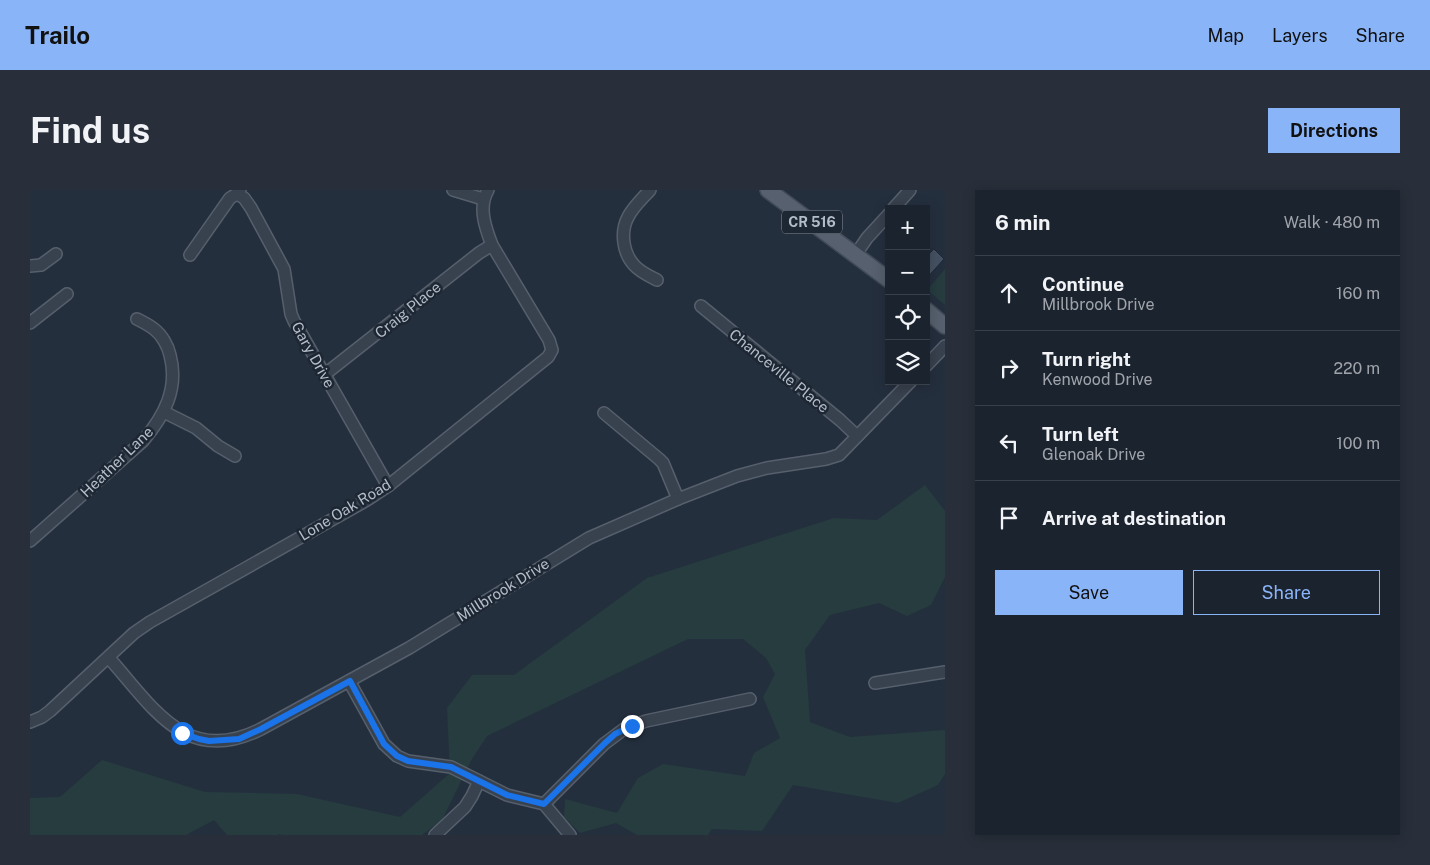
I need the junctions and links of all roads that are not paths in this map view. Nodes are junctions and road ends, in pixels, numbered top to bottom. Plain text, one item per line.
1 (453, 190) edge
2 (650, 190) edge
3 (768, 190) edge
4 (910, 190) edge
5 (238, 192) edge
6 (485, 194) edge
7 (897, 205) edge
8 (885, 218) edge
9 (492, 245) junction
10 (56, 254) dead end
11 (856, 254) junction
12 (190, 255) dead end
13 (30, 266) edge
14 (885, 277) edge
15 (657, 280) dead end
16 (67, 294) dead end
17 (701, 306) dead end
18 (930, 313) edge
19 (137, 319) dead end
20 (30, 323) edge
21 (945, 326) edge
22 (945, 346) edge
23 (930, 362) edge
24 (324, 375) junction
25 (907, 385) edge
26 (164, 412) junction
27 (604, 413) dead end
28 (857, 436) junction
29 (235, 456) dead end
30 (388, 486) junction
31 (678, 499) junction
32 (30, 541) edge
33 (109, 658) junction
34 (945, 672) edge
35 (350, 681) junction
36 (875, 682) dead end
37 (750, 698) dead end
38 (30, 722) edge
39 (479, 781) junction
40 (544, 804) junction
41 (435, 835) edge
42 (570, 835) edge

1 - 6 street
2 - 15 street
3 - 11 main road, CR 516
4 - 7 street
5 - 12 street
5 - 24 street, Gary Drive
6 - 9 street, Lone Oak Road
8 - 11 street
9 - 24 street, Craig Place
9 - 30 street, Lone Oak Road
10 - 13 street
11 - 14 main road, CR 516
16 - 20 street
17 - 28 street, Chanceville Place
18 - 21 main road
19 - 26 street, Heather Lane
22 - 23 street
24 - 30 street, Gary Drive
25 - 28 street, Millbrook Drive
26 - 29 street
26 - 32 street, Heather Lane
27 - 31 street
28 - 31 street, Millbrook Drive
30 - 33 street, Lone Oak Road
31 - 35 street, Millbrook Drive
33 - 35 street, Millbrook Drive
33 - 38 street, Lone Oak Road
34 - 36 street
35 - 39 street
37 - 40 street
39 - 40 street
39 - 41 street
40 - 42 street

